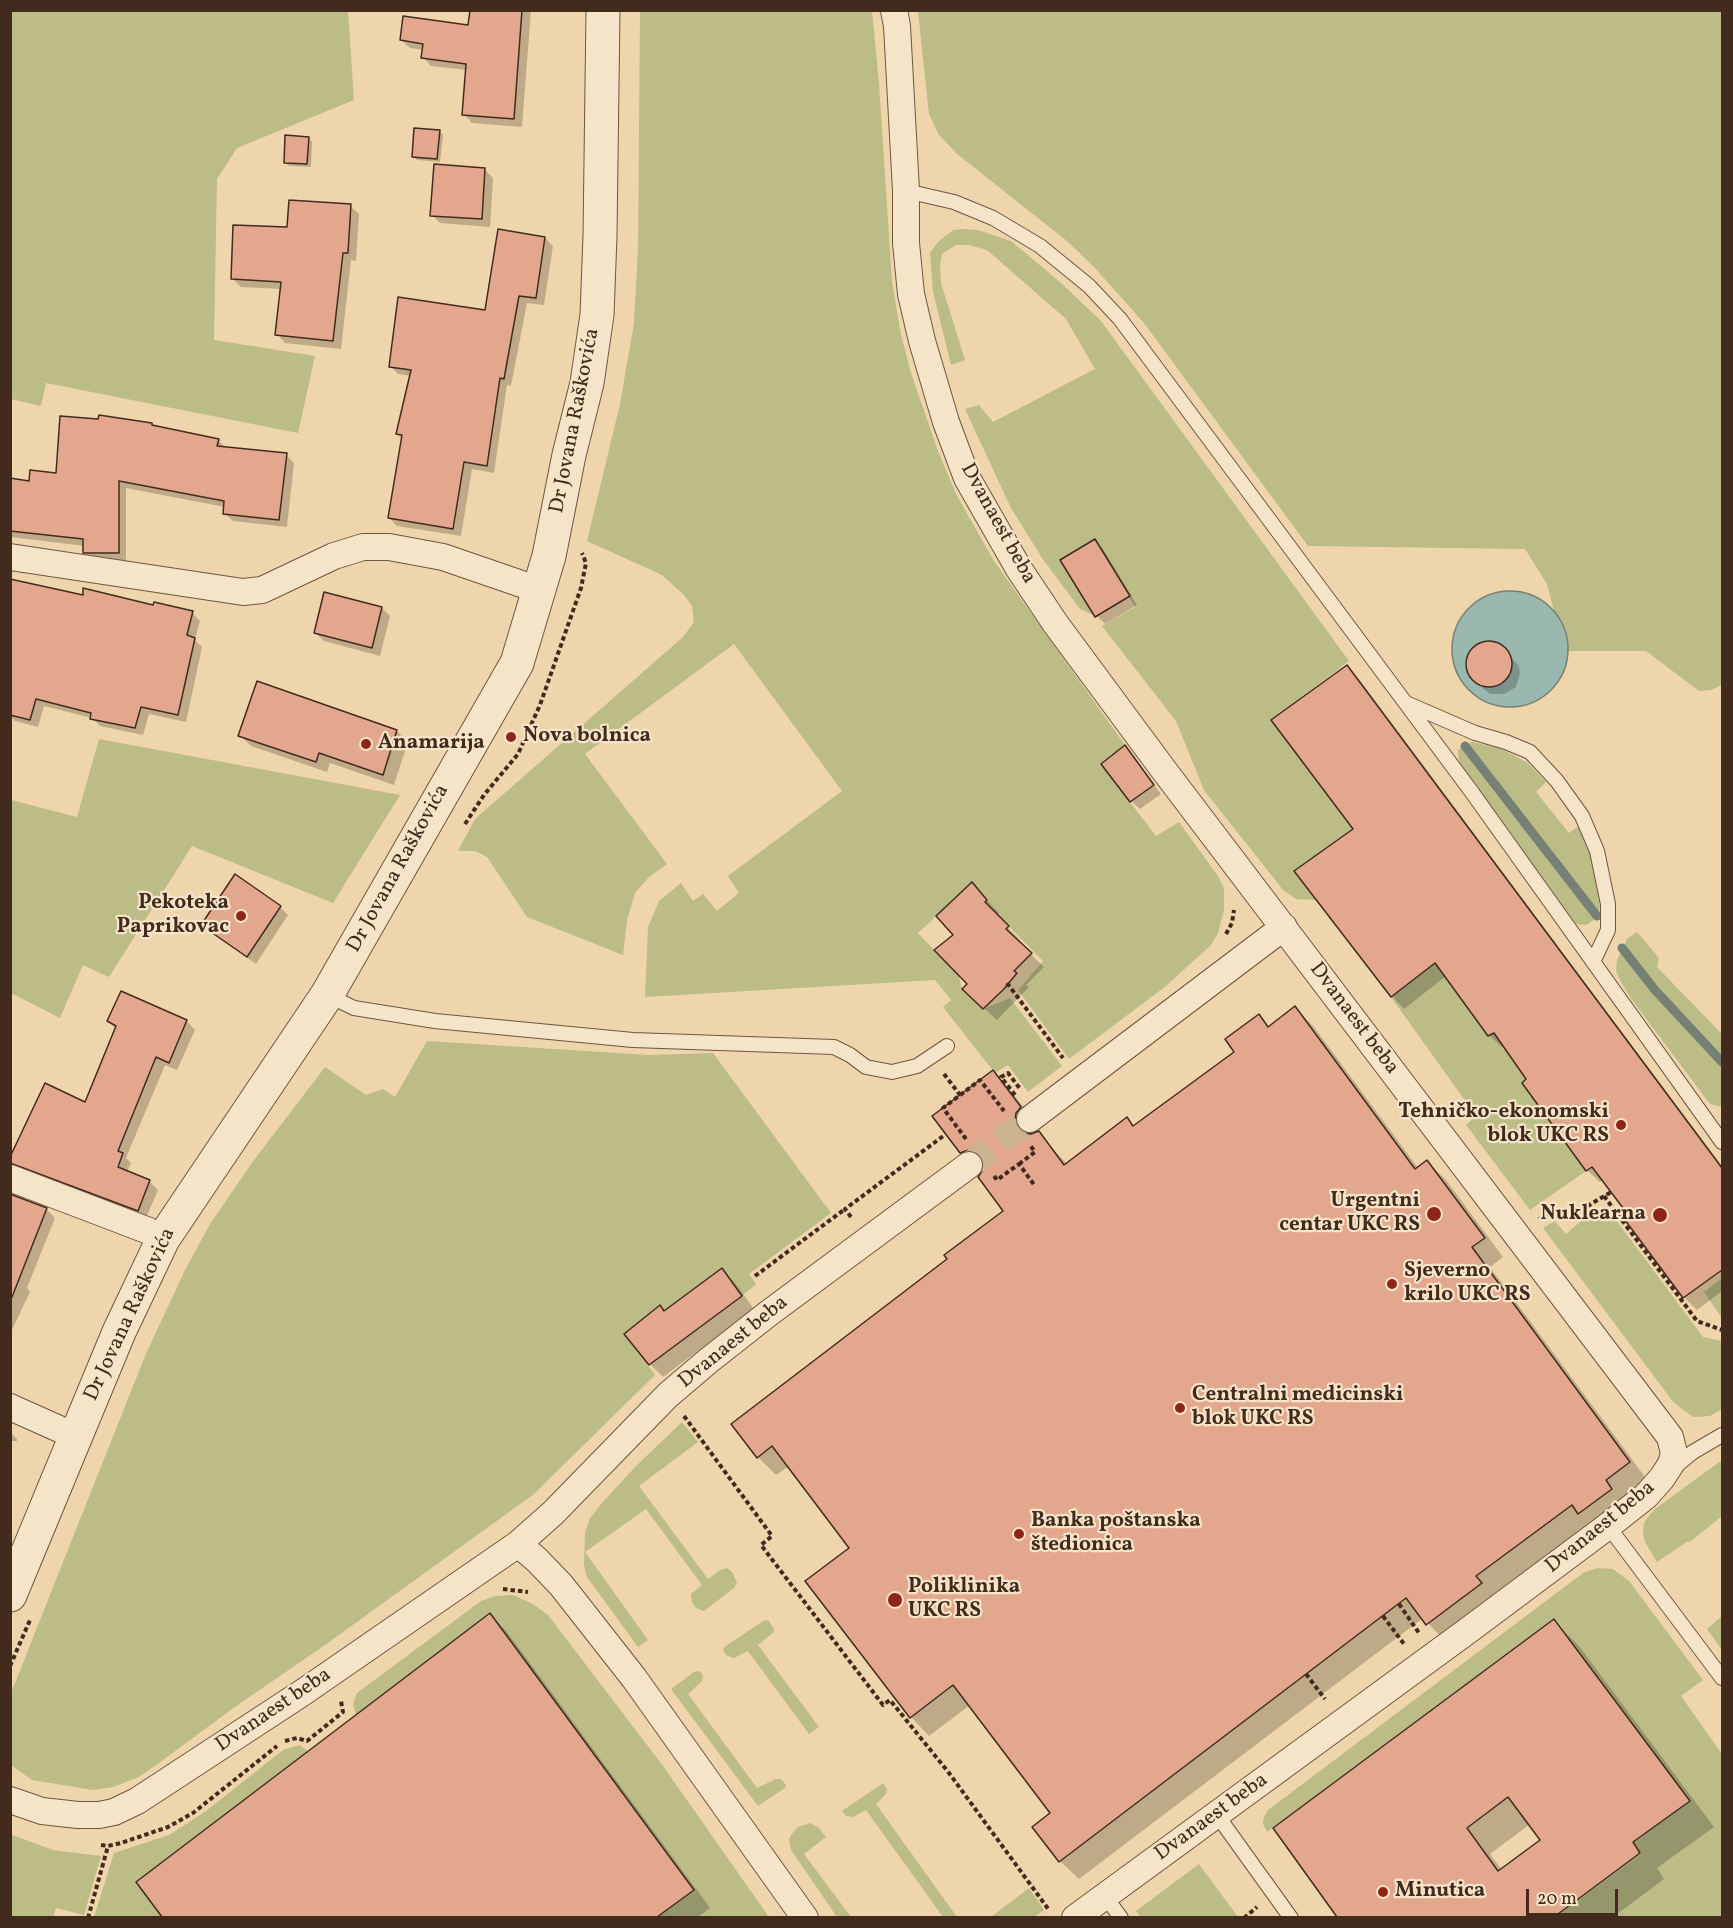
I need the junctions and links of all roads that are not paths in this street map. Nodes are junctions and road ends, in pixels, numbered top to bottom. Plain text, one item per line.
1 (603, 10) edge
2 (894, 10) edge
3 (906, 190) junction
4 (10, 557) edge
5 (539, 590) junction
6 (1404, 702) junction
7 (1284, 927) junction
8 (1593, 962) junction
9 (327, 995) junction
10 (947, 1046) dead end
11 (1024, 1109) tunnel mouth
12 (1708, 1122) junction
13 (1722, 1125) edge
14 (1722, 1142) edge
15 (969, 1165) tunnel mouth
16 (10, 1178) edge
17 (164, 1239) junction
18 (10, 1407) edge
19 (75, 1436) junction
20 (1722, 1436) edge
21 (1662, 1478) junction
22 (1608, 1526) junction
23 (518, 1544) junction
24 (10, 1595) edge
25 (1722, 1678) edge
26 (10, 1800) edge
27 (1217, 1815) junction
28 (1105, 1896) junction
29 (1063, 1915) edge
30 (805, 1917) edge
31 (1121, 1917) edge
32 (1291, 1917) edge

1 - 5 street, Dr Jovana Raškovića
2 - 3 street, Dvanaest beba
3 - 6 lane
3 - 7 street, Dvanaest beba
4 - 5 street
5 - 9 street, Dr Jovana Raškovića
6 - 8 lane
6 - 8 lane
7 - 11 street
7 - 21 street, Dvanaest beba
8 - 12 lane
9 - 10 lane
9 - 17 street, Dr Jovana Raškovića
12 - 13 lane
12 - 14 lane
15 - 23 street, Dvanaest beba
16 - 17 street
17 - 19 street, Dr Jovana Raškovića
18 - 19 street
19 - 24 street, Dr Jovana Raškovića
20 - 21 lane
21 - 22 street, Dvanaest beba
22 - 25 lane
22 - 27 street, Dvanaest beba
23 - 26 street, Dvanaest beba
23 - 30 street
27 - 28 street, Dvanaest beba
27 - 32 lane
28 - 29 street, Dvanaest beba
28 - 31 lane

